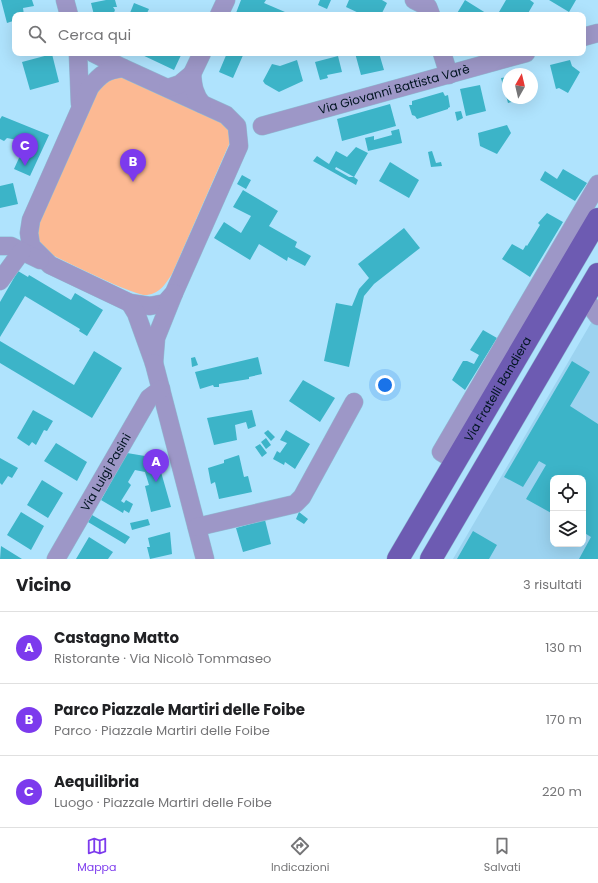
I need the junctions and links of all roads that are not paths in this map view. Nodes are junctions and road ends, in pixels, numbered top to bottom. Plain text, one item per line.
1 (65, 0) edge
2 (226, 0) edge
3 (68, 12) edge
4 (220, 12) edge
5 (598, 33) edge
6 (586, 36) edge
7 (78, 56) edge
8 (99, 56) edge
9 (201, 56) edge
10 (443, 56) edge
11 (516, 56) edge
12 (123, 68) junction
13 (192, 74) junction
14 (449, 75) junction
15 (168, 88) junction
16 (202, 104) junction
17 (80, 110) junction
18 (226, 114) junction
19 (262, 126) junction
20 (239, 146) junction
21 (598, 184) edge
22 (598, 219) edge
23 (0, 246) edge
24 (22, 251) junction
25 (50, 266) junction
26 (598, 274) edge
27 (0, 281) edge
28 (174, 293) junction
29 (584, 297) junction
30 (130, 303) junction
31 (598, 316) edge
32 (154, 363) junction
33 (161, 389) junction
34 (354, 402) dead end
35 (456, 461) junction
36 (197, 527) junction
37 (56, 559) edge
38 (206, 559) edge
39 (398, 559) edge
40 (431, 559) edge

1 - 3 street
2 - 4 street
5 - 6 street
7 - 17 street
8 - 12 street
9 - 13 street
10 - 14 street
11 - 14 street, Via Giovanni Battista Varè
12 - 15 street
12 - 17 street
13 - 15 street
13 - 16 street
14 - 19 street, Via Giovanni Battista Varè
15 - 16 street
16 - 18 street
17 - 25 street
18 - 19 street
18 - 20 street
19 - 20 street
20 - 28 street
21 - 35 street
22 - 35 main road, Via Fratelli Bandiera
23 - 24 street
24 - 25 street
24 - 27 street
25 - 30 street
26 - 29 main road
28 - 30 street
28 - 32 street
29 - 31 street
29 - 40 main road
30 - 32 street
32 - 33 street
33 - 36 street
33 - 37 street, Via Luigi Pasini
34 - 36 street
35 - 39 main road, Via Fratelli Bandiera
36 - 38 street

